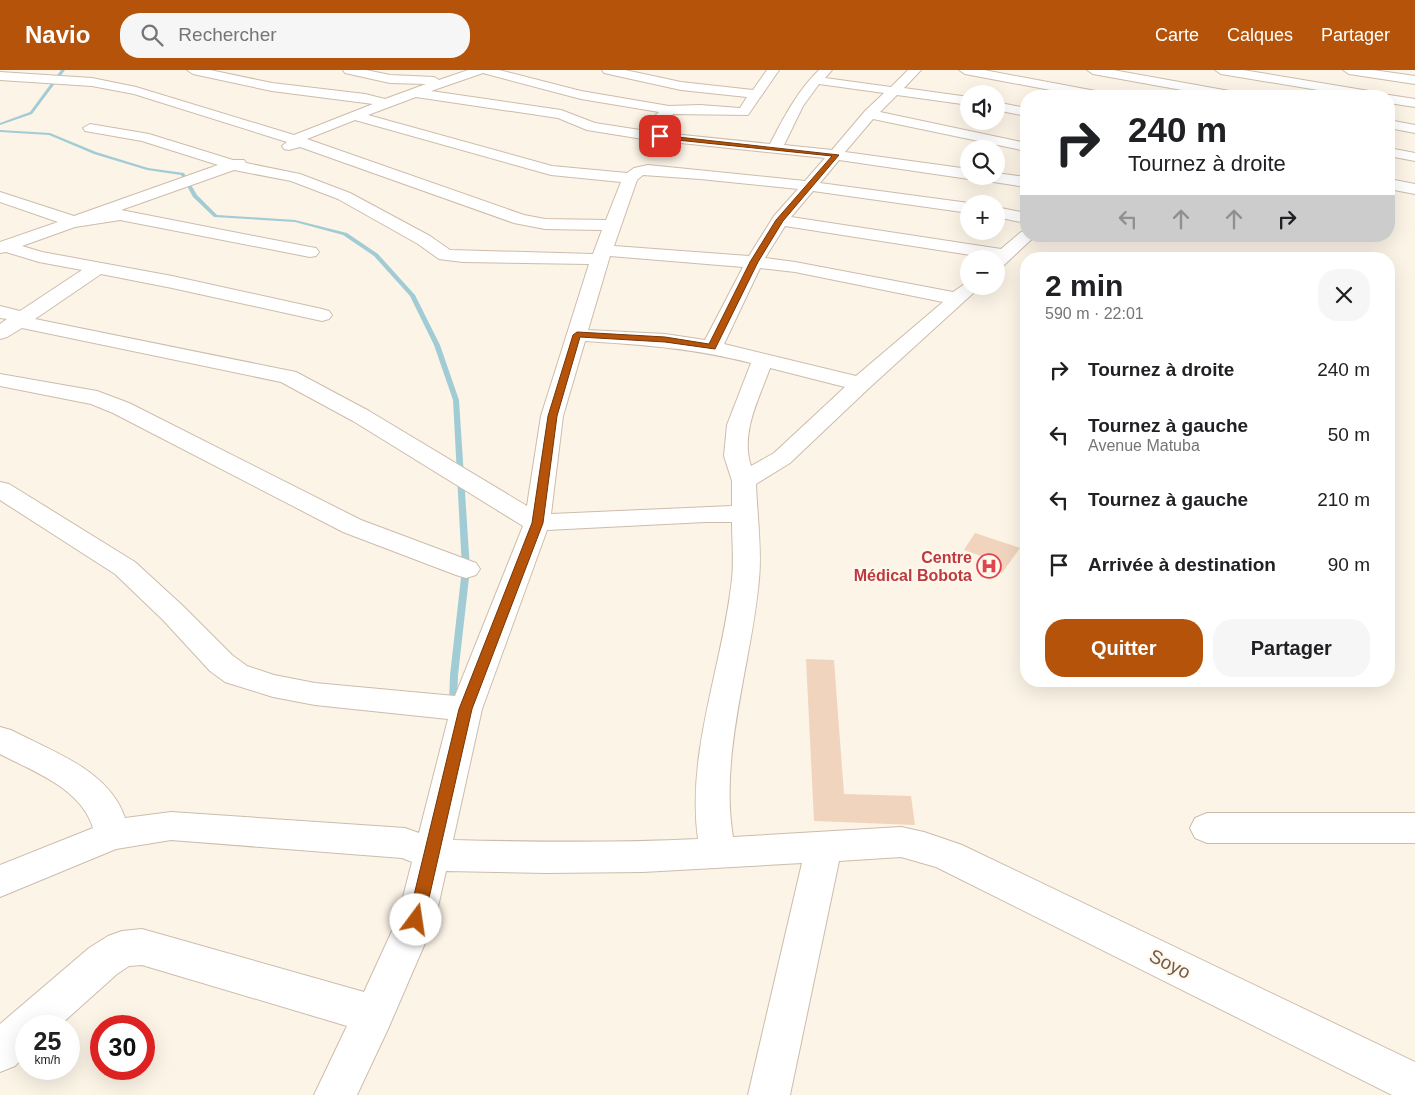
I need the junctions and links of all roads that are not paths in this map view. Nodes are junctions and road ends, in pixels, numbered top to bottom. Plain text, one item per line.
1 (193, 70) edge
2 (349, 70) edge
3 (480, 70) edge
4 (485, 70) edge
5 (608, 70) edge
6 (773, 70) edge
7 (826, 70) edge
8 (915, 70) edge
9 (964, 70) edge
10 (1093, 70) edge
11 (1126, 70) edge
12 (1221, 70) edge
13 (1349, 70) edge
14 (0, 76) edge
15 (1199, 76) dead end
16 (815, 80) junction
17 (1148, 80) junction
18 (1415, 80) edge
19 (444, 81) junction
20 (1069, 90) edge
21 (1195, 90) edge
22 (1213, 90) edge
23 (1339, 90) edge
24 (895, 91) junction
25 (416, 93) junction
26 (754, 94) junction
27 (960, 100) edge
28 (1395, 100) edge
29 (385, 103) junction
30 (1415, 103) edge
31 (1005, 108) edge
32 (669, 110) junction
33 (1020, 111) edge
34 (743, 112) junction
35 (870, 114) junction
36 (356, 116) junction
37 (1395, 125) edge
38 (90, 128) dead end
39 (1415, 129) edge
40 (643, 134) junction
41 (299, 142) junction
42 (720, 143) junction
43 (1020, 146) edge
44 (775, 148) junction
45 (274, 151) dead end
46 (1395, 153) edge
47 (836, 155) junction
48 (258, 156) dead end
49 (1415, 157) edge
50 (233, 165) junction
51 (960, 173) edge
52 (630, 178) junction
53 (1005, 179) edge
54 (1020, 181) edge
55 (1395, 185) edge
56 (809, 186) junction
57 (1415, 189) edge
58 (0, 197) edge
59 (960, 207) edge
60 (1005, 214) edge
61 (1020, 217) edge
62 (780, 220) junction
63 (76, 222) junction
64 (612, 225) junction
65 (1021, 242) edge
66 (2, 247) edge
67 (310, 252) dead end
68 (960, 252) edge
69 (602, 254) junction
70 (1005, 256) edge
71 (754, 262) junction
72 (98, 268) junction
73 (960, 292) edge
74 (963, 295) edge
75 (0, 312) edge
76 (322, 315) dead end
77 (22, 317) junction
78 (0, 333) edge
79 (577, 335) junction
80 (712, 347) junction
81 (763, 360) junction
82 (0, 380) edge
83 (860, 384) junction
84 (744, 481) junction
85 (0, 489) edge
86 (745, 514) junction
87 (537, 523) junction
88 (466, 569) dead end
89 (466, 709) junction
90 (0, 739) edge
91 (1207, 828) dead end
92 (1415, 828) edge
93 (112, 835) junction
94 (824, 846) junction
95 (718, 853) junction
96 (432, 855) junction
97 (0, 881) edge
98 (42, 1015) edge
99 (374, 1015) junction
100 (15, 1038) edge
101 (0, 1051) edge
102 (1415, 1084) edge
103 (335, 1095) edge
104 (770, 1095) edge

1 - 29 street
2 - 19 street
3 - 19 street
4 - 32 street
5 - 26 street
6 - 26 street
7 - 16 street
8 - 24 street
9 - 20 street
10 - 17 street
11 - 17 street
12 - 23 street
13 - 18 street
14 - 41 street
15 - 22 street
16 - 24 street
16 - 44 street
17 - 21 street
19 - 25 street
24 - 27 street
24 - 35 street
25 - 29 street
25 - 40 street
26 - 34 street
28 - 30 street
29 - 36 street
31 - 33 street
32 - 34 street
32 - 40 street
34 - 42 street
35 - 43 street
35 - 47 street
36 - 41 street
36 - 52 street
37 - 39 street
38 - 50 street
40 - 42 street
41 - 45 street
41 - 64 street
42 - 44 street
44 - 47 street
46 - 49 street
47 - 51 street
47 - 56 street
48 - 50 street
50 - 63 street
50 - 69 street
52 - 56 street
52 - 64 street
53 - 54 street
55 - 57 street
56 - 59 street
56 - 62 street
58 - 63 street
60 - 61 street
62 - 68 street
62 - 71 street
63 - 66 street
63 - 67 street
64 - 69 street
65 - 70 street
66 - 72 street
69 - 71 street
69 - 79 street
71 - 73 street
71 - 80 street
72 - 76 street
72 - 77 street
74 - 83 street
75 - 77 street
77 - 78 street
77 - 87 street
79 - 80 street
79 - 87 street
80 - 81 street
81 - 83 street
81 - 84 street
82 - 88 street
83 - 84 street
84 - 86 street
85 - 89 street
86 - 87 street
86 - 95 street
87 - 89 street
89 - 96 street
90 - 93 street
91 - 92 street
93 - 96 street
93 - 97 street
94 - 95 street, Soyo
94 - 102 street, Soyo
94 - 104 street
95 - 96 street, Soyo
96 - 99 street
98 - 99 street
99 - 103 street
100 - 101 street

